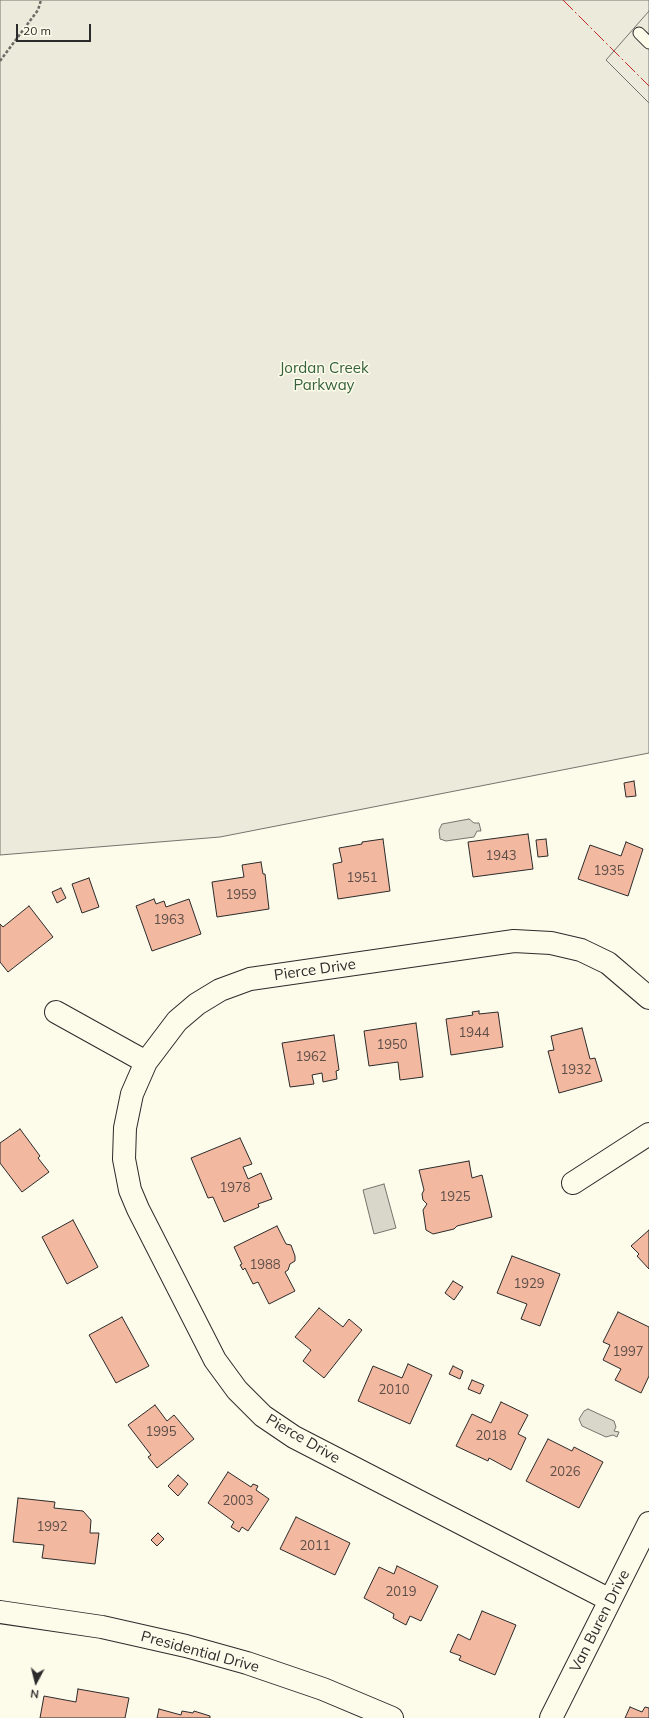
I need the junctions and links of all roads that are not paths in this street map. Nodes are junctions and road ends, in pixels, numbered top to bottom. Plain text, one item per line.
1 (639, 33) dead end
2 (649, 44) edge
3 (649, 998) edge
4 (56, 1012) dead end
5 (146, 1062) junction
6 (649, 1134) edge
7 (572, 1183) dead end
8 (649, 1523) edge
9 (610, 1600) junction
10 (0, 1612) edge
11 (392, 1718) edge
12 (551, 1718) edge

1 - 2 lane
3 - 5 street, Pierce Drive
4 - 5 street
5 - 9 street, Pierce Drive
6 - 7 street
8 - 9 street, Van Buren Drive
9 - 12 street, Van Buren Drive
10 - 11 street, Presidential Drive

